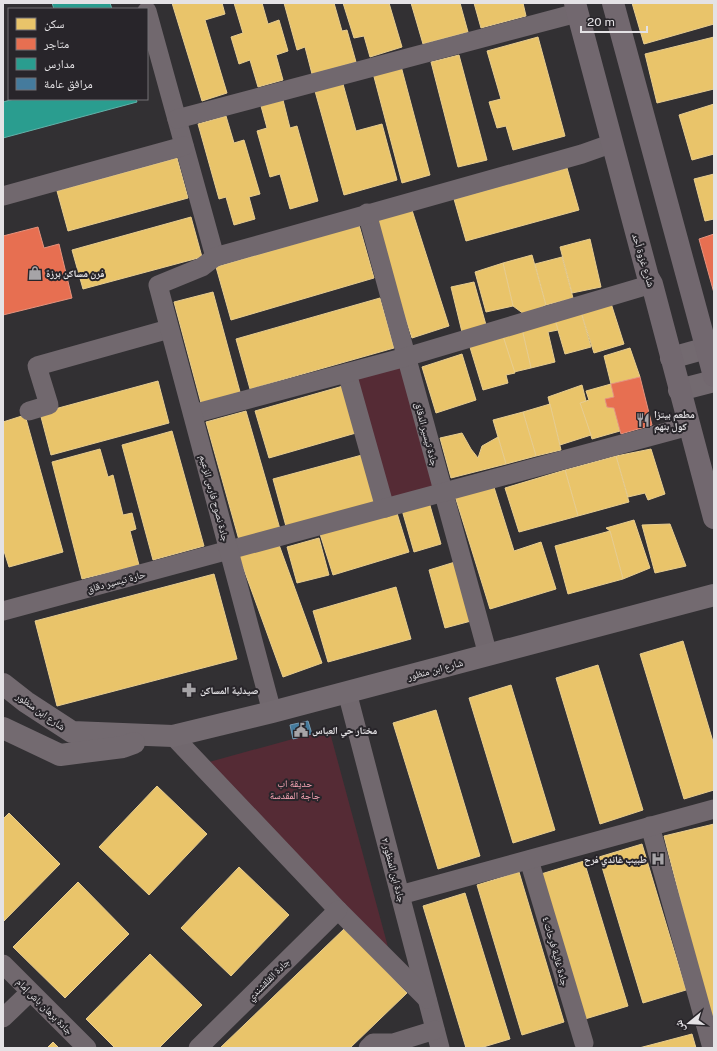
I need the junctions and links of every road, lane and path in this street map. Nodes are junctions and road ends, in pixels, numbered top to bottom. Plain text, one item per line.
1 (613, 3) edge
2 (576, 8) edge
3 (148, 14) edge
4 (177, 119) junction
5 (613, 143) junction
6 (184, 146) junction
7 (3, 196) edge
8 (366, 213) junction
9 (215, 256) junction
10 (652, 284) junction
11 (169, 329) junction
12 (710, 347) edge
13 (406, 357) junction
14 (671, 358) junction
15 (347, 373) junction
16 (714, 376) edge
17 (714, 381) edge
18 (679, 390) junction
19 (29, 411) dead end
20 (193, 414) junction
21 (689, 426) junction
22 (443, 493) junction
23 (385, 508) junction
24 (714, 518) edge
25 (229, 550) junction
26 (714, 595) edge
27 (3, 611) edge
28 (488, 655) junction
29 (3, 684) edge
30 (347, 692) junction
31 (272, 712) junction
32 (3, 728) edge
33 (164, 736) junction
34 (714, 809) edge
35 (650, 826) junction
36 (529, 860) junction
37 (400, 895) junction
38 (338, 910) junction
39 (3, 964) edge
40 (30, 992) junction
41 (428, 1000) junction
42 (3, 1018) edge
43 (435, 1030) junction
44 (584, 1043) dead end
45 (86, 1048) edge
46 (198, 1048) edge
47 (368, 1048) edge
48 (440, 1048) edge
49 (712, 1048) edge

1 - 12 main road
2 - 4 street
2 - 5 main road, شارع غزوة أحد
3 - 4 street
4 - 6 street
5 - 8 street
5 - 10 main road, شارع غزوة أحد
6 - 7 street
6 - 9 street
8 - 9 street
8 - 13 street, جادة تيسير الدقاق
9 - 11 street, جادة نصوح فارس الزعيم
10 - 13 street
10 - 14 main road, شارع غزوة أحد
11 - 19 street
11 - 20 street, جادة نصوح فارس الزعيم
12 - 14 main road
12 - 16 main road
13 - 15 street
13 - 22 street, جادة تيسير الدقاق
14 - 18 main road, شارع غزوة أحد
15 - 20 street
15 - 23 street
17 - 18 main road
18 - 21 main road, شارع غزوة أحد
20 - 25 street, جادة نصوح فارس الزعيم
21 - 22 street, حارة تيسير دقاق
21 - 24 main road, شارع غزوة أحد
22 - 23 street, حارة تيسير دقاق
22 - 28 street, جادة تيسير الدقاق
23 - 25 street, حارة تيسير دقاق
25 - 27 street, حارة تيسير دقاق
25 - 31 street, جادة نصوح فارس الزعيم
26 - 28 main road, شارع ابن منظور
28 - 30 main road, شارع ابن منظور
29 - 33 main road, شارع ابن منظور
30 - 31 main road, شارع ابن منظور
30 - 37 street, جادة ابن المنظور ٢
31 - 33 main road, شارع ابن منظور
32 - 33 main road, شارع ابن منظور
33 - 38 street
34 - 35 street
35 - 36 street
35 - 49 street
36 - 37 street
36 - 44 street, جادة غالية فرحات ٤
37 - 41 street, جادة ابن المنظور ٢
38 - 41 street
38 - 46 street, جادة القلقشندي
39 - 40 street, جادة برهان باش إمام
40 - 42 street
40 - 45 street, جادة برهان باش إمام
41 - 43 street, جادة ابن المنظور ٢
43 - 47 street
43 - 48 street, جادة ابن المنظور ٢

